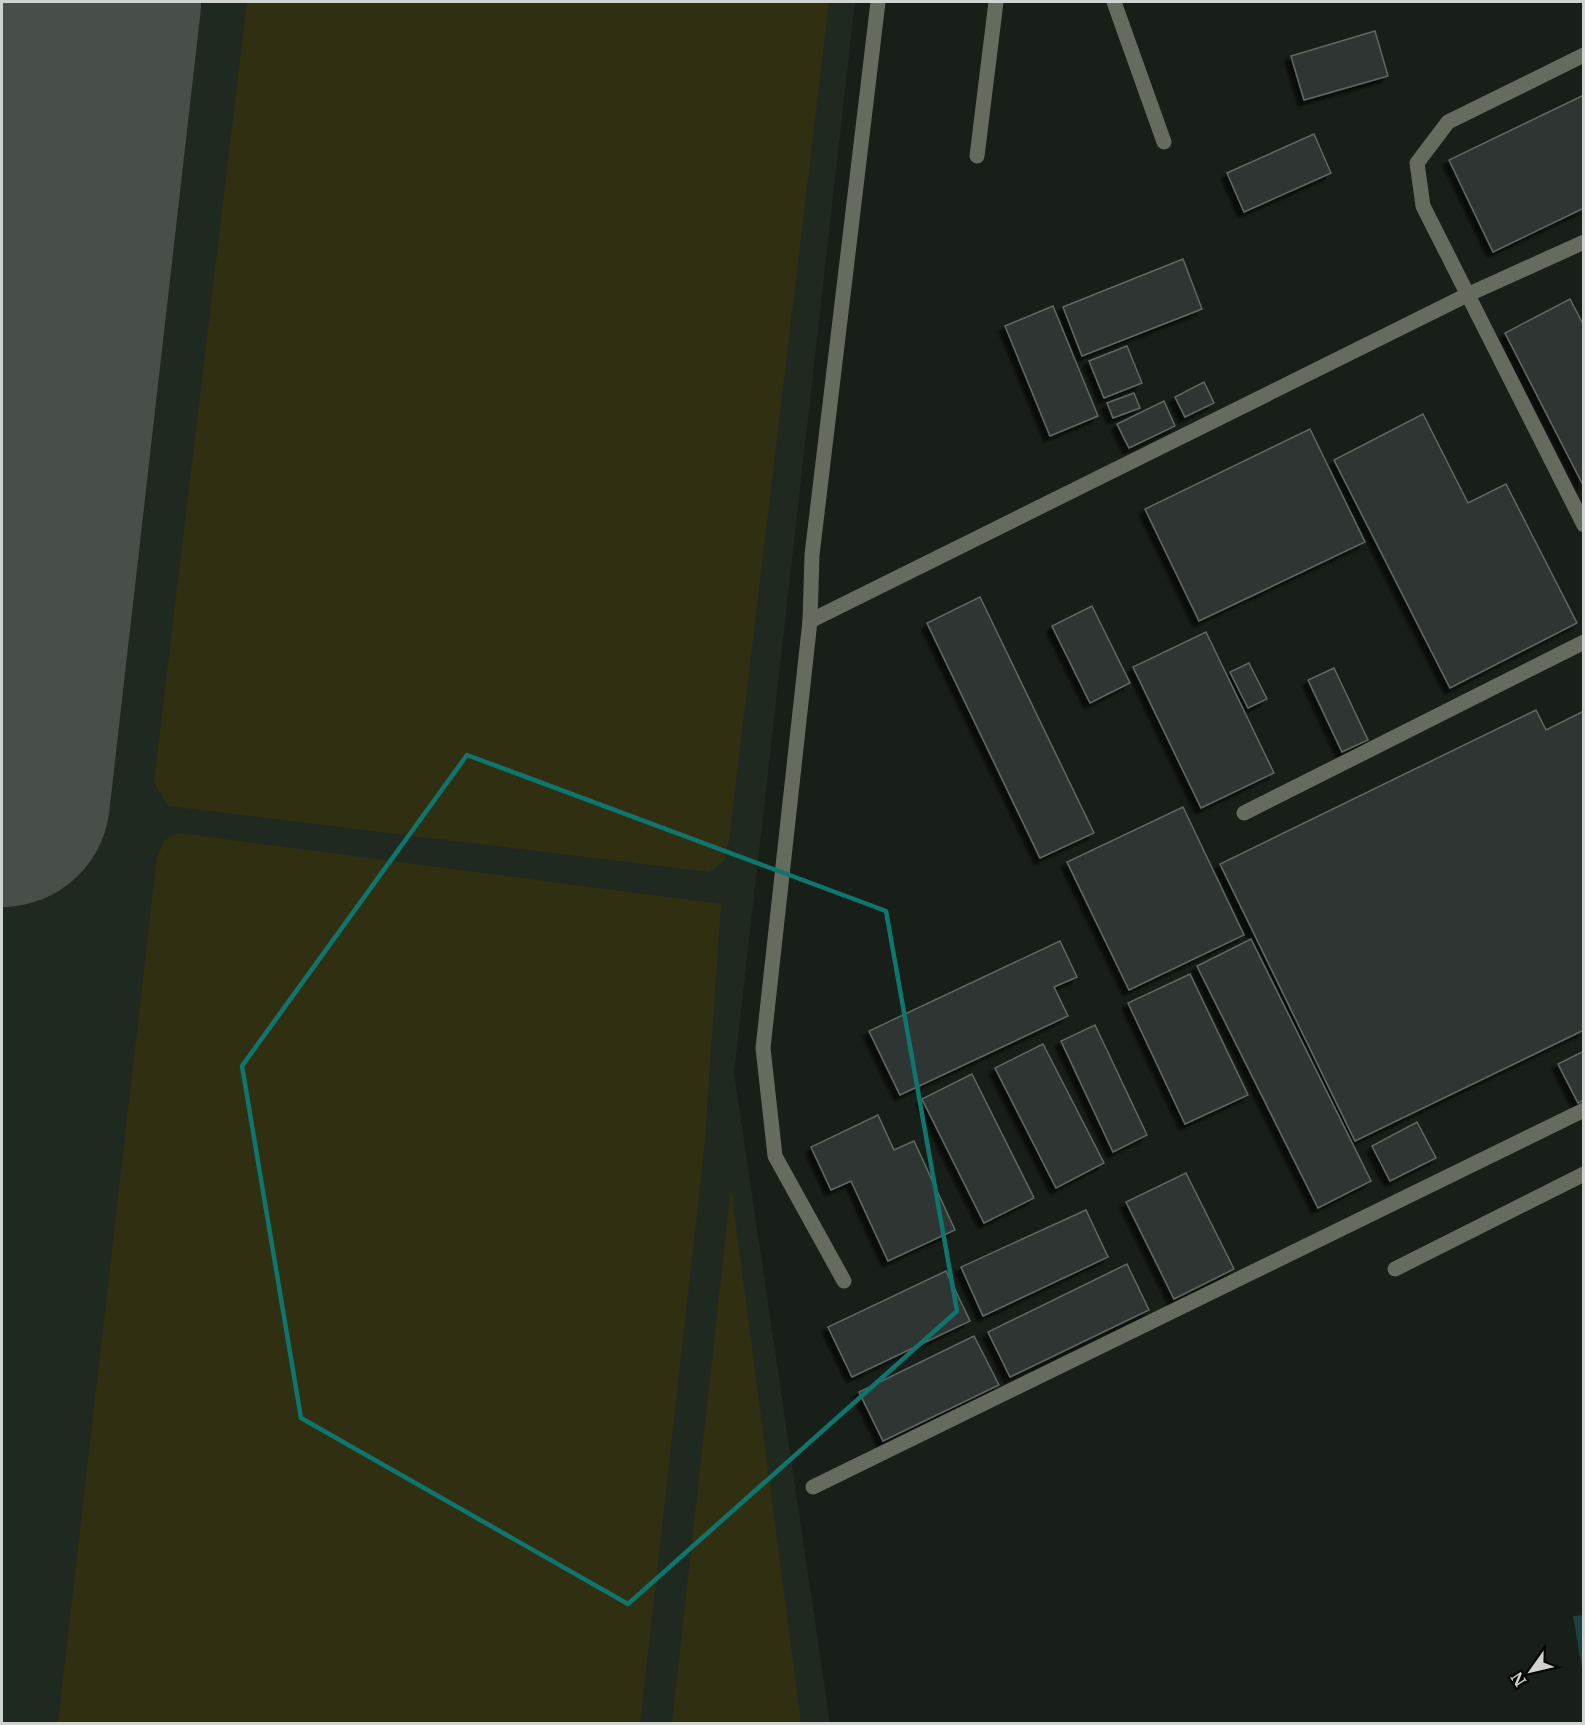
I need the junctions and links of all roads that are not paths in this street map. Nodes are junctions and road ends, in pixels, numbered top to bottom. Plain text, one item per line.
1 (878, 2) edge
2 (996, 2) edge
3 (1114, 2) edge
4 (1584, 55) edge
5 (1164, 142) dead end
6 (977, 156) dead end
7 (1584, 242) edge
8 (1467, 295) junction
9 (1584, 525) edge
10 (810, 621) junction
11 (1584, 642) edge
12 (1244, 813) dead end
13 (1584, 1110) edge
14 (1584, 1174) edge
15 (1395, 1269) dead end
16 (844, 1281) dead end
17 (813, 1487) dead end

1 - 10 street
2 - 6 street
3 - 5 street
4 - 8 street
7 - 8 street
8 - 9 street
8 - 10 street
10 - 16 street
11 - 12 street
13 - 17 street
14 - 15 street

